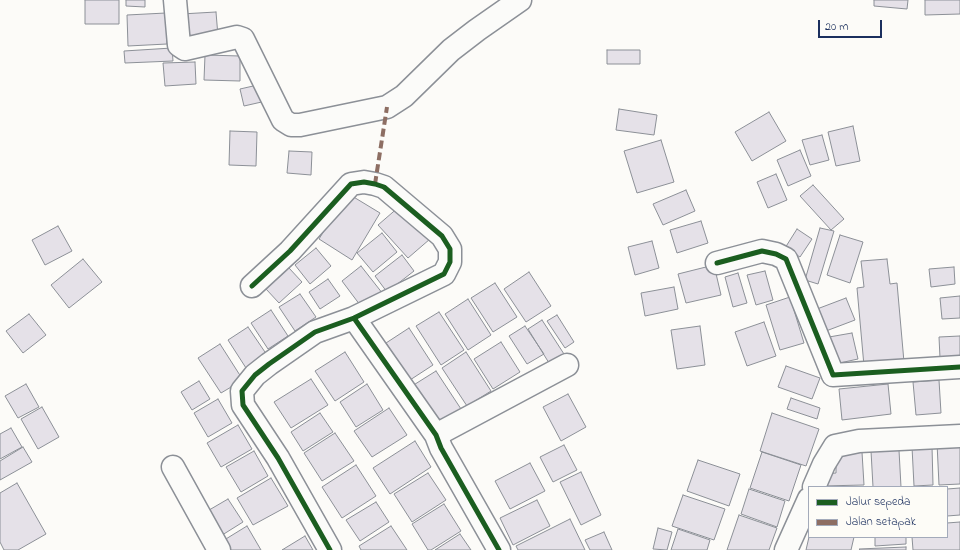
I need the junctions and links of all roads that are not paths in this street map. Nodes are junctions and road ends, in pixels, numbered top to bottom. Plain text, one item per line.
1 (175, 0) edge
2 (520, 0) edge
3 (717, 263) dead end
4 (252, 286) dead end
5 (354, 318) junction
6 (567, 365) dead end
7 (960, 367) edge
8 (436, 435) junction
9 (960, 436) edge
10 (172, 466) dead end
11 (814, 486) edge
12 (808, 501) edge
13 (219, 550) edge
14 (330, 550) edge
15 (499, 550) edge
16 (786, 550) edge

1 - 2 street
3 - 7 street
4 - 5 street
5 - 8 street
5 - 14 street
6 - 8 street
8 - 15 street
9 - 11 street
10 - 13 street
12 - 16 street

